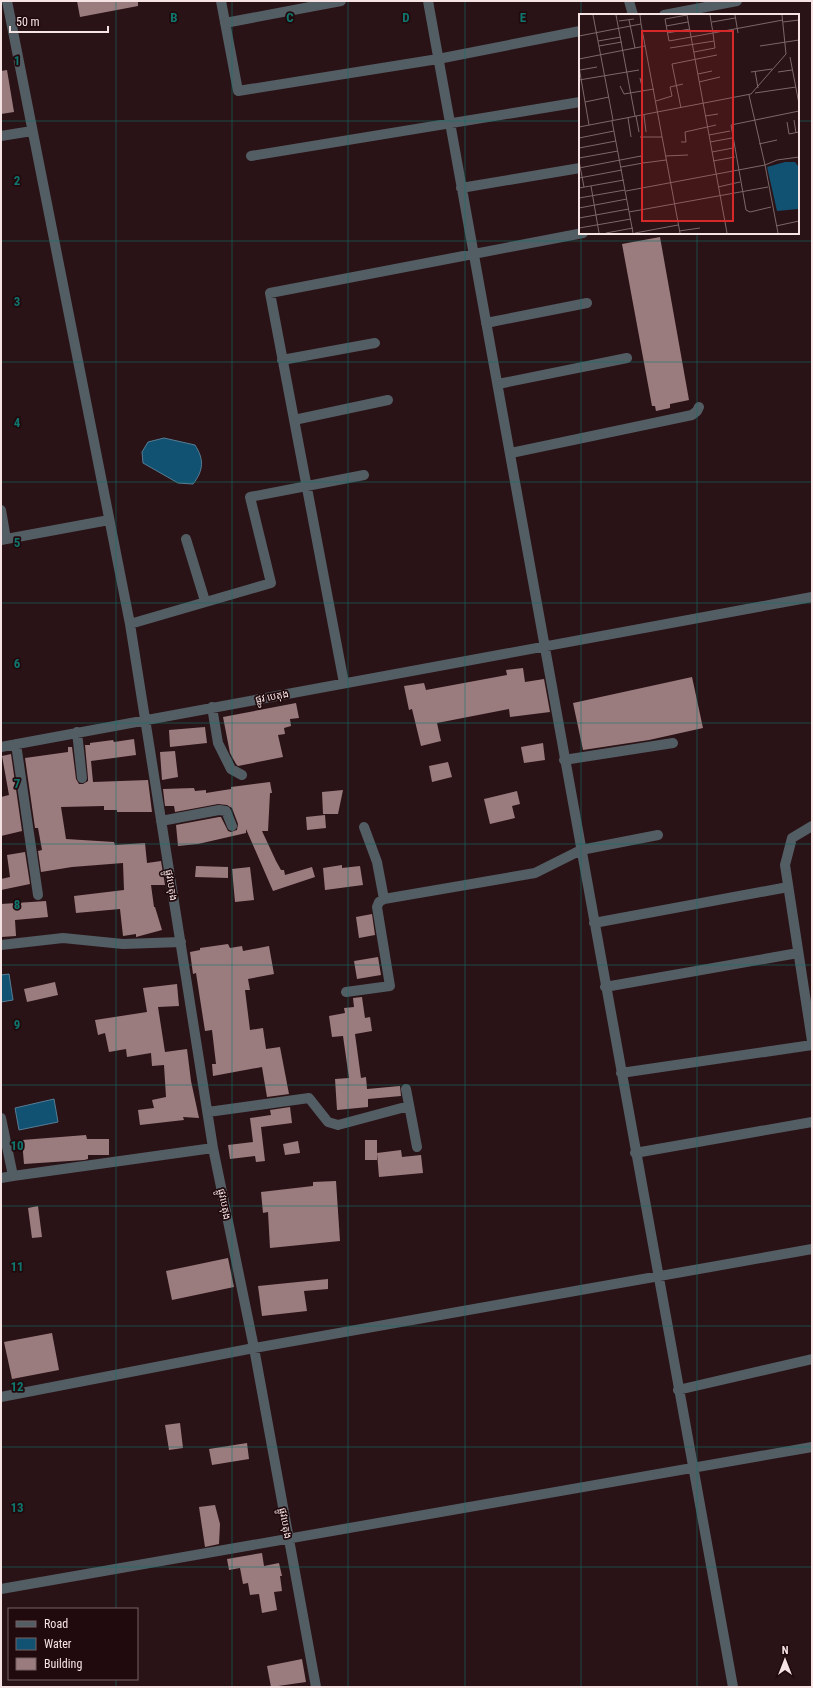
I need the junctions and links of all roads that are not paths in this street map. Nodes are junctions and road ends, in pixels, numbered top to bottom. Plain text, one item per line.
1 (8, 1) edge
2 (221, 1) edge
3 (341, 1) edge
4 (428, 1) edge
5 (629, 1) edge
6 (737, 1) edge
7 (633, 14) edge
8 (669, 14) edge
9 (225, 23) junction
10 (579, 32) edge
11 (438, 59) junction
12 (579, 102) edge
13 (450, 123) junction
14 (32, 131) junction
15 (1, 136) edge
16 (251, 156) dead end
17 (579, 168) edge
18 (462, 188) junction
19 (579, 234) edge
20 (473, 254) junction
21 (587, 303) dead end
22 (486, 323) junction
23 (375, 343) dead end
24 (627, 358) dead end
25 (282, 360) junction
26 (498, 384) junction
27 (388, 400) dead end
28 (699, 406) dead end
29 (294, 420) junction
30 (510, 454) junction
31 (364, 475) dead end
32 (306, 485) junction
33 (1, 510) edge
34 (109, 520) junction
35 (4, 539) edge
36 (186, 539) dead end
37 (812, 597) edge
38 (205, 600) junction
39 (130, 624) junction
40 (544, 646) junction
41 (344, 683) junction
42 (212, 707) junction
43 (145, 720) junction
44 (77, 732) junction
45 (673, 743) dead end
46 (16, 744) junction
47 (1, 747) edge
48 (564, 760) junction
49 (242, 775) dead end
50 (82, 778) dead end
51 (161, 821) junction
52 (232, 826) dead end
53 (812, 826) edge
54 (364, 827) dead end
55 (658, 835) dead end
56 (581, 850) junction
57 (788, 887) junction
58 (38, 895) dead end
59 (384, 899) junction
60 (594, 923) junction
61 (181, 942) junction
62 (1, 945) edge
63 (798, 953) junction
64 (605, 987) junction
65 (346, 992) dead end
66 (812, 1041) edge
67 (812, 1045) edge
68 (621, 1073) junction
69 (406, 1089) dead end
70 (409, 1106) junction
71 (208, 1112) junction
72 (1, 1118) edge
73 (812, 1122) edge
74 (417, 1147) dead end
75 (214, 1148) junction
76 (635, 1153) junction
77 (13, 1176) junction
78 (1, 1178) edge
79 (812, 1249) edge
80 (658, 1277) junction
81 (254, 1348) junction
82 (812, 1360) edge
83 (678, 1390) junction
84 (1, 1397) edge
85 (812, 1447) edge
86 (692, 1468) junction
87 (289, 1539) junction
88 (1, 1590) edge
89 (316, 1687) edge
90 (733, 1687) edge

1 - 14 street, ផ្លូវបេតុង
2 - 9 street
3 - 9 street
4 - 11 street
5 - 7 street
6 - 8 street
9 - 11 street
10 - 11 street
11 - 13 street
12 - 13 street
13 - 16 street
13 - 18 street
14 - 15 street
14 - 34 street, ផ្លូវបេតុង
17 - 18 street
18 - 20 street
19 - 20 street
20 - 22 street
20 - 25 street
21 - 22 street
22 - 26 street
23 - 25 street
24 - 26 street
25 - 29 street
26 - 30 street
27 - 29 street
28 - 30 street
29 - 32 street
30 - 40 street
31 - 32 street
32 - 38 street
32 - 41 street
33 - 35 street
34 - 35 street
34 - 39 street, ផ្លូវបេតុង
36 - 38 street
37 - 40 street, ផ្លូវ បេតុង
38 - 39 street
39 - 43 street, ផ្លូវបេតុង
40 - 41 street, ផ្លូវ បេតុង
40 - 48 street
41 - 42 street, ផ្លូវ បេតុង
42 - 43 street, ផ្លូវ បេតុង
42 - 49 street
43 - 44 street, ផ្លូវ បេតុង
43 - 51 street, ផ្លូវបេតុង
44 - 46 street, ផ្លូវ បេតុង
44 - 50 street
45 - 48 street
46 - 47 street, ផ្លូវ បេតុង
46 - 58 street
48 - 56 street
51 - 52 street
51 - 61 street, ផ្លូវបេតុង
53 - 57 street
54 - 59 street
55 - 56 street
56 - 59 street
56 - 60 street
57 - 60 street
57 - 63 street
59 - 65 street
60 - 64 street
61 - 62 street
61 - 71 street, ផ្លូវបេតុង
63 - 64 street
63 - 66 street
64 - 68 street
67 - 68 street
68 - 76 street
69 - 70 street
70 - 71 street
70 - 74 street
71 - 75 street, ផ្លូវបេតុង
72 - 77 street
73 - 76 street
75 - 77 street
75 - 81 street, ផ្លូវបេតុង
76 - 80 street
77 - 78 street
79 - 80 street
80 - 81 street
80 - 83 street
81 - 84 street
81 - 87 street, ផ្លូវបេតុង
82 - 83 street
83 - 86 street
85 - 86 street
86 - 87 street
86 - 90 street
87 - 88 street
87 - 89 street, ផ្លូវបេតុង

